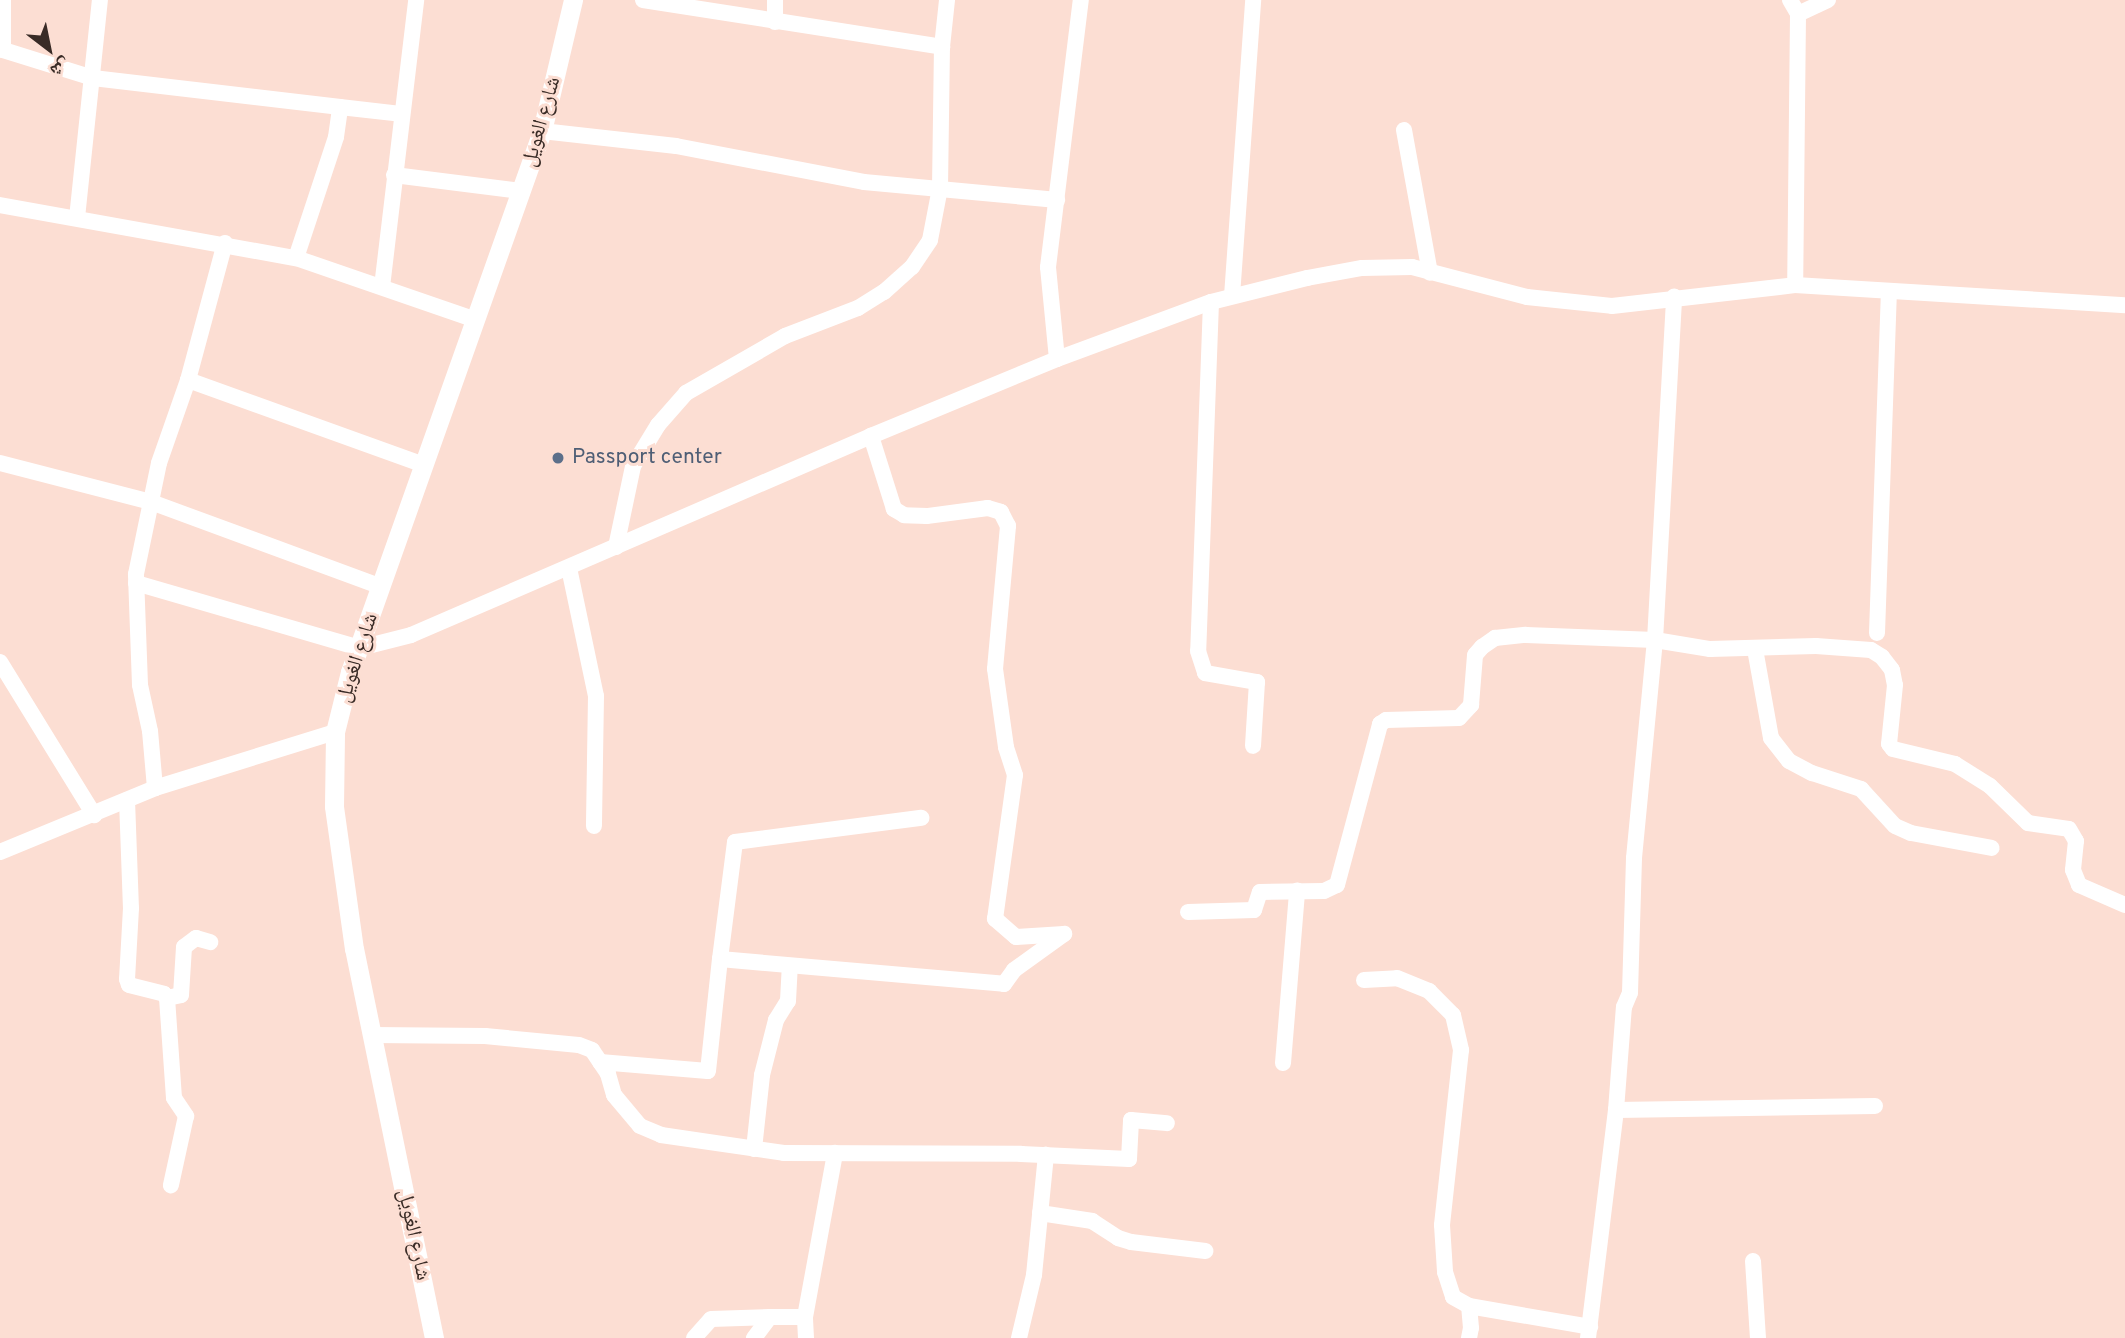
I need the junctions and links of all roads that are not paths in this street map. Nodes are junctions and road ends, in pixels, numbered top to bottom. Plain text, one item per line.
1 (3, 0) edge
2 (100, 0) edge
3 (416, 0) edge
4 (573, 0) edge
5 (642, 0) edge
6 (775, 0) edge
7 (947, 0) edge
8 (1081, 0) edge
9 (1253, 0) edge
10 (1828, 0) edge
11 (1794, 7) edge
12 (775, 22) junction
13 (942, 47) junction
14 (2, 49) edge
15 (93, 78) junction
16 (340, 107) junction
17 (401, 114) junction
18 (1404, 130) dead end
19 (542, 131) junction
20 (394, 175) junction
21 (940, 188) junction
22 (521, 191) junction
23 (1057, 200) junction
24 (0, 205) edge
25 (77, 218) junction
26 (225, 243) junction
27 (296, 258) junction
28 (1430, 272) junction
29 (1795, 285) junction
30 (382, 287) junction
31 (1889, 291) junction
32 (1232, 296) junction
33 (1674, 297) junction
34 (1211, 302) junction
35 (2125, 305) edge
36 (476, 320) junction
37 (1056, 359) junction
38 (188, 380) junction
39 (871, 436) junction
40 (0, 463) edge
41 (424, 465) junction
42 (151, 502) junction
43 (616, 547) junction
44 (569, 568) junction
45 (136, 583) junction
46 (382, 587) junction
47 (1877, 633) dead end
48 (1655, 640) junction
49 (360, 648) junction
50 (1755, 649) junction
51 (0, 662) edge
52 (335, 732) junction
53 (1253, 746) dead end
54 (155, 788) junction
55 (127, 800) junction
56 (94, 815) junction
57 (921, 818) dead end
58 (594, 825) dead end
59 (1992, 848) dead end
60 (0, 852) edge
61 (1297, 891) junction
62 (2125, 905) edge
63 (1188, 912) dead end
64 (209, 942) dead end
65 (720, 960) junction
66 (790, 965) junction
67 (1364, 979) dead end
68 (167, 998) junction
69 (372, 1035) junction
70 (600, 1062) junction
71 (1283, 1063) dead end
72 (1875, 1106) dead end
73 (1616, 1110) junction
74 (1167, 1123) dead end
75 (754, 1149) junction
76 (835, 1153) junction
77 (1046, 1155) junction
78 (171, 1185) dead end
79 (1040, 1213) junction
80 (1205, 1251) dead end
81 (1753, 1261) dead end
82 (1469, 1306) junction
83 (770, 1317) junction
84 (805, 1317) junction
85 (1589, 1332) edge
86 (434, 1338) edge
87 (694, 1338) edge
88 (754, 1338) edge
89 (806, 1338) edge
90 (1019, 1338) edge
91 (1469, 1338) edge
92 (1758, 1338) edge

1 - 14 street
2 - 15 street
3 - 17 street
4 - 19 street, شارع الغويل
5 - 12 street
6 - 12 street
7 - 13 street
8 - 23 street
9 - 32 street
10 - 11 street
11 - 29 street
12 - 13 street
13 - 21 street
14 - 15 street
15 - 16 street
15 - 25 street
16 - 17 street
16 - 27 street
17 - 20 street
18 - 28 street
19 - 21 street
19 - 22 street, شارع الغويل
20 - 22 street
20 - 30 street
21 - 23 street
21 - 43 street
22 - 36 street, شارع الغويل
23 - 37 street
24 - 25 street
25 - 26 street
26 - 27 street
26 - 38 street
27 - 30 street
28 - 32 street
28 - 33 street
29 - 31 street
29 - 33 street
30 - 36 street
31 - 35 street
31 - 47 street
32 - 34 street
33 - 48 street
34 - 37 street
34 - 53 street
36 - 41 street, شارع الغويل
37 - 39 street
38 - 41 street
38 - 42 street
39 - 43 street
39 - 66 street
40 - 42 street
41 - 46 street, شارع الغويل
42 - 45 street
42 - 46 street
43 - 44 street
44 - 49 street
44 - 58 street
45 - 49 street
45 - 54 street
46 - 49 street, شارع الغويل
48 - 50 street
48 - 61 street
48 - 73 street
49 - 52 street, شارع الغويل
50 - 59 street
50 - 62 street
51 - 56 street
52 - 54 street
52 - 69 street, شارع الغويل
54 - 55 street
55 - 56 street
55 - 68 street
56 - 60 street
57 - 65 street
61 - 63 street
61 - 71 street
64 - 68 street
65 - 66 street
65 - 70 street
66 - 75 street
67 - 82 street
68 - 78 street
69 - 70 street
69 - 86 street, شارع الغويل
70 - 75 street
72 - 73 street
73 - 85 street
74 - 77 street
75 - 76 street
76 - 77 street
76 - 84 street
77 - 79 street
79 - 80 street
79 - 90 street
81 - 92 street
82 - 85 street
82 - 91 street
83 - 84 street
83 - 87 street
83 - 88 street
84 - 89 street

